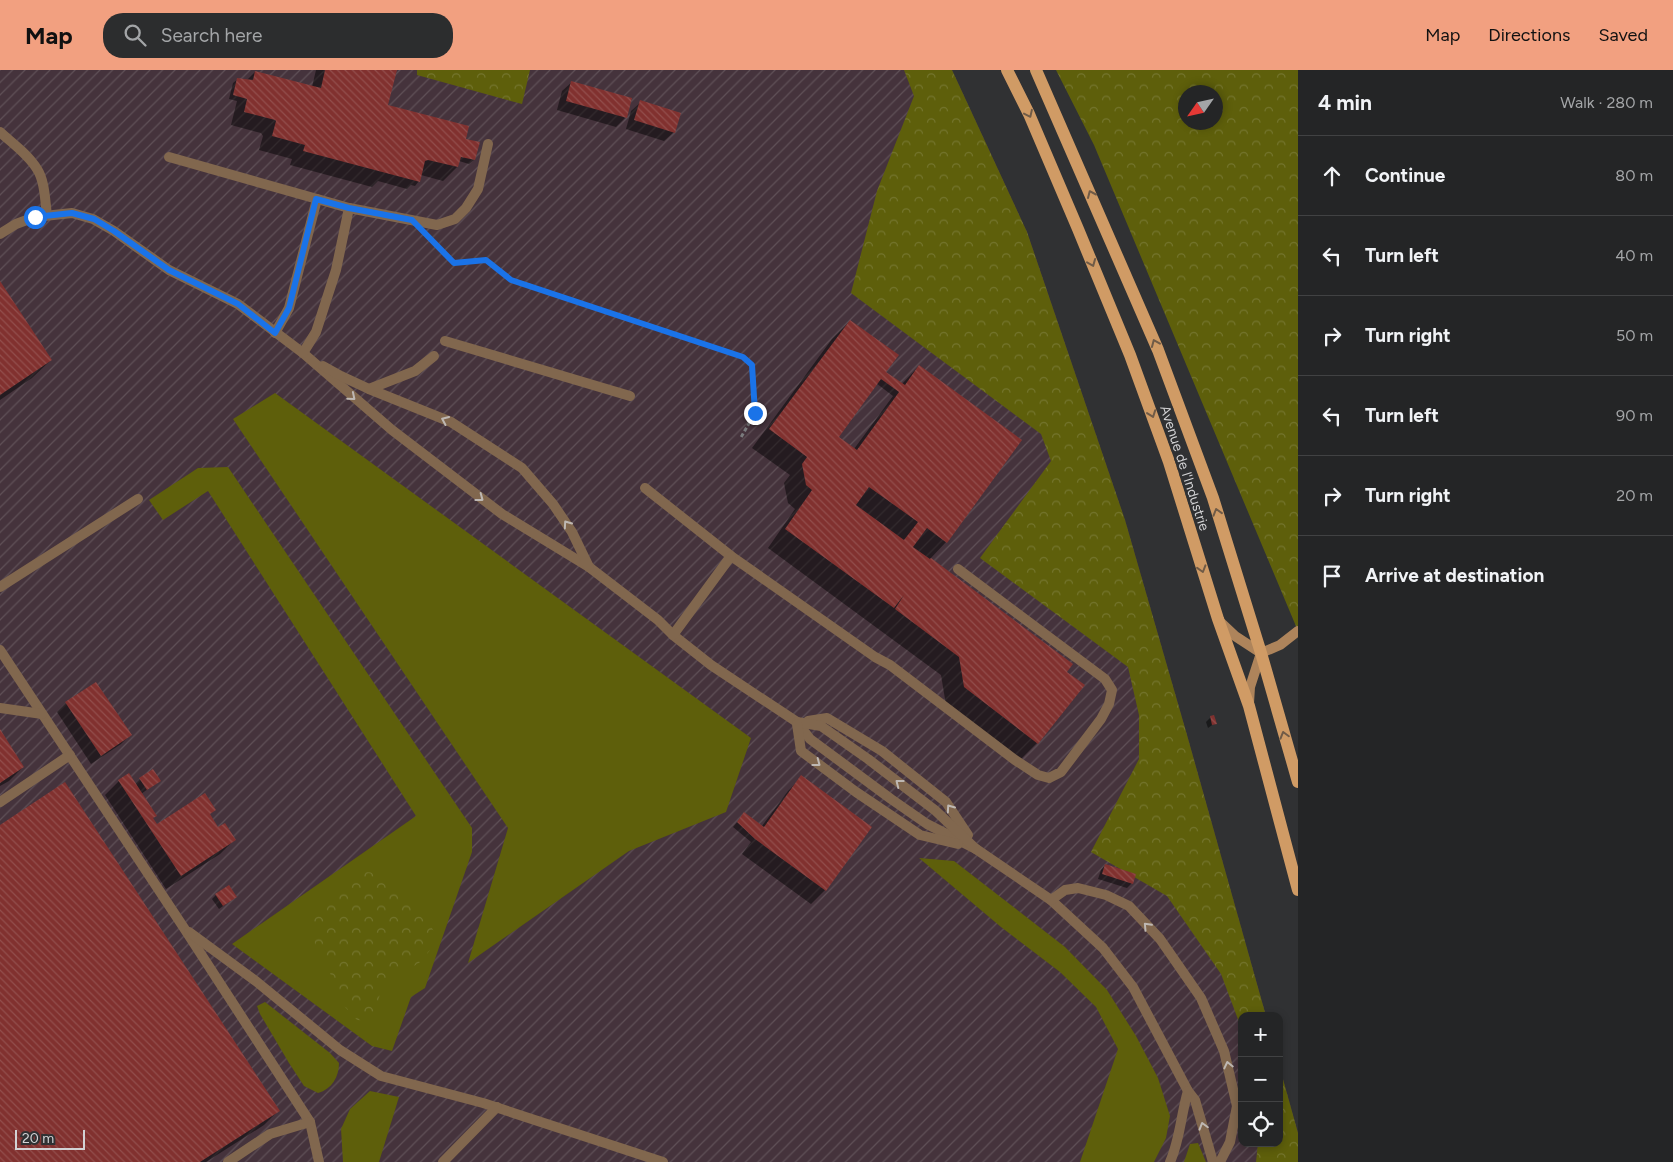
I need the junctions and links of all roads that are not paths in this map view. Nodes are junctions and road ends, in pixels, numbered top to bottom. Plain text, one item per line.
1 (1007, 70) edge
2 (1036, 70) edge
3 (0, 132) edge
4 (488, 144) dead end
5 (168, 157) dead end
6 (316, 199) junction
7 (349, 208) junction
8 (47, 215) junction
9 (0, 234) edge
10 (275, 333) junction
11 (445, 341) dead end
12 (303, 354) junction
13 (434, 356) dead end
14 (369, 389) junction
15 (630, 396) dead end
16 (645, 488) dead end
17 (138, 499) dead end
18 (731, 556) junction
19 (589, 567) junction
20 (958, 569) dead end
21 (0, 587) edge
22 (1218, 619) junction
23 (1298, 631) edge
24 (673, 635) junction
25 (0, 650) edge
26 (1261, 653) junction
27 (1249, 706) junction
28 (0, 708) edge
29 (42, 714) junction
30 (797, 722) junction
31 (70, 755) junction
32 (1298, 782) edge
33 (0, 802) edge
34 (976, 849) junction
35 (1298, 890) edge
36 (1051, 900) junction
37 (184, 928) junction
38 (1188, 1091) junction
39 (497, 1108) junction
40 (310, 1122) junction
41 (228, 1162) edge
42 (319, 1162) edge
43 (443, 1162) edge
44 (663, 1162) edge
45 (1170, 1162) edge
46 (1213, 1162) edge
47 (1220, 1162) edge

1 -> 22 main road, Avenue de l'Industrie
26 -> 2 main road, Avenue de l'Industrie
3 - 8 lane
4 - 7 lane
5 - 6 lane
6 - 7 lane
6 - 10 lane
7 - 12 lane
8 - 9 lane
8 - 10 lane
10 - 12 lane
11 - 15 lane
12 - 14 lane
12 -> 19 lane
13 - 14 lane
19 -> 14 lane
16 - 18 lane
17 - 21 lane
18 - 20 lane
18 - 24 lane
19 - 24 lane
22 - 26 street
22 - 27 main road, Avenue de l'Industrie
23 - 26 street
24 - 30 lane
25 - 29 lane
26 - 27 street
32 -> 26 main road, Avenue de l'Industrie
27 - 35 main road, Avenue de l'Industrie
28 - 29 lane
29 - 31 lane
30 - 34 lane
34 -> 30 lane
30 -> 34 lane
31 - 33 lane
31 - 37 lane
34 - 36 lane
36 - 38 lane
47 -> 36 lane
37 - 39 lane
37 - 40 lane
38 - 45 lane
46 -> 38 lane
39 - 43 lane
39 - 44 lane
40 - 41 lane
40 - 42 lane

